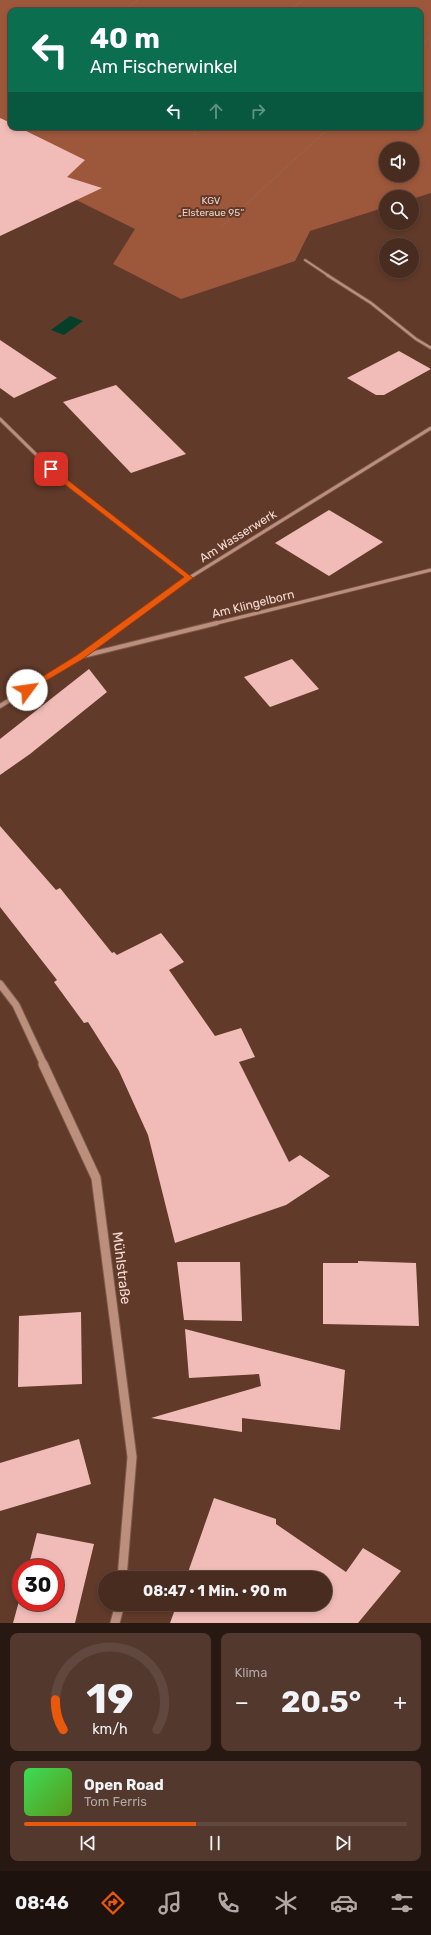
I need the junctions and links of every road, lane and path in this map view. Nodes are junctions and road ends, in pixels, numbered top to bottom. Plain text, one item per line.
1 (138, 0) edge
2 (303, 0) edge
3 (126, 8) edge
4 (293, 8) edge
5 (431, 36) edge
6 (423, 43) edge
7 (196, 130) edge
8 (327, 130) edge
9 (194, 135) dead end
10 (221, 227) dead end
11 (304, 260) dead end
12 (431, 348) edge
13 (0, 419) edge
14 (431, 428) edge
15 (431, 570) edge
16 (189, 578) junction
17 (80, 657) junction
18 (0, 706) edge
19 (0, 984) edge
20 (123, 1571) edge
21 (118, 1611) edge
22 (115, 1623) edge

1 - 3 path
2 - 4 path
5 - 6 path
7 - 9 path
8 - 10 path
11 - 12 lane
13 - 16 street
14 - 16 street, Am Wasserwerk
15 - 17 street, Am Klingelborn
16 - 17 street, Am Wasserwerk
17 - 18 street, Am Wasserwerk
19 - 20 street, Mühlstraße
21 - 22 street

